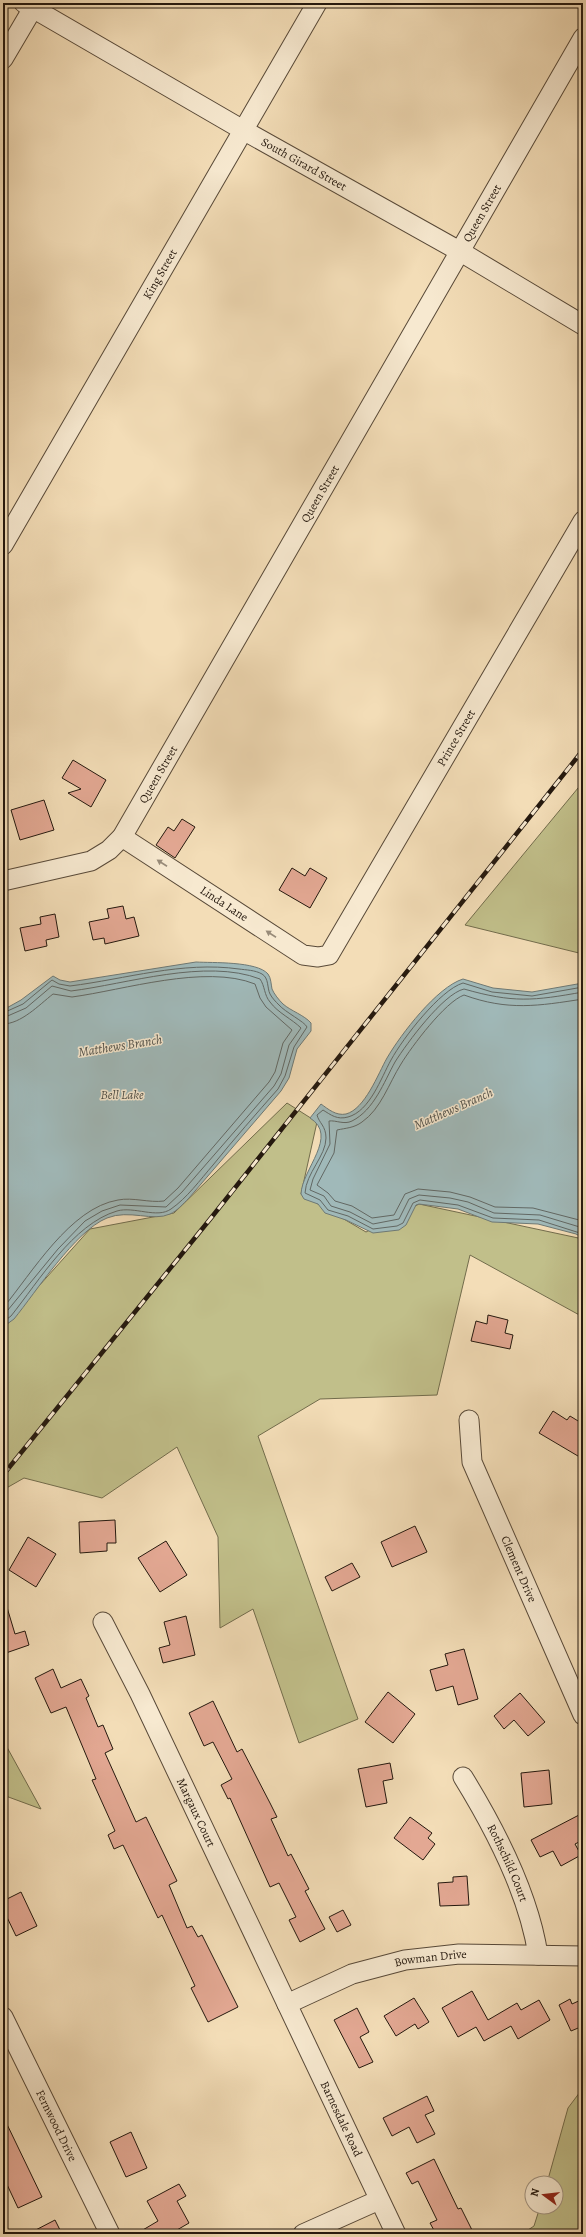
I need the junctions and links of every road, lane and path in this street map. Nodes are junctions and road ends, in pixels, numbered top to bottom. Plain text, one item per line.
1 (317, 3) edge
2 (31, 5) edge
3 (583, 38) edge
4 (3, 59) edge
5 (243, 130) junction
6 (461, 252) junction
7 (583, 325) edge
8 (583, 521) edge
9 (3, 545) edge
10 (122, 837) junction
11 (3, 882) edge
12 (330, 955) joint
13 (469, 1420) dead end
14 (103, 1622) dead end
15 (583, 1715) edge
16 (464, 1777) dead end
17 (538, 1955) junction
18 (583, 1956) edge
19 (287, 2004) junction
20 (3, 2017) edge
21 (379, 2200) junction
22 (110, 2234) edge
23 (302, 2234) edge
24 (396, 2234) edge

1 - 5 street, King Street
2 - 4 street
2 - 5 street, South Girard Street
3 - 6 street, Queen Street
5 - 6 street, South Girard Street
5 - 9 street, King Street
6 - 7 street, South Girard Street
6 - 10 street, Queen Street
8 - 12 street, Prince Street
10 - 11 street, Queen Street
12 -> 10 street, Linda Lane
13 - 15 street, Clement Drive
14 - 19 street, Margaux Court
16 - 17 street, Rothschild Court
17 - 18 street, Bowman Drive
17 - 19 street, Bowman Drive
19 - 21 street, Barnesdale Road
20 - 22 street, Fernwood Drive
21 - 23 street
21 - 24 street, Barnesdale Road

